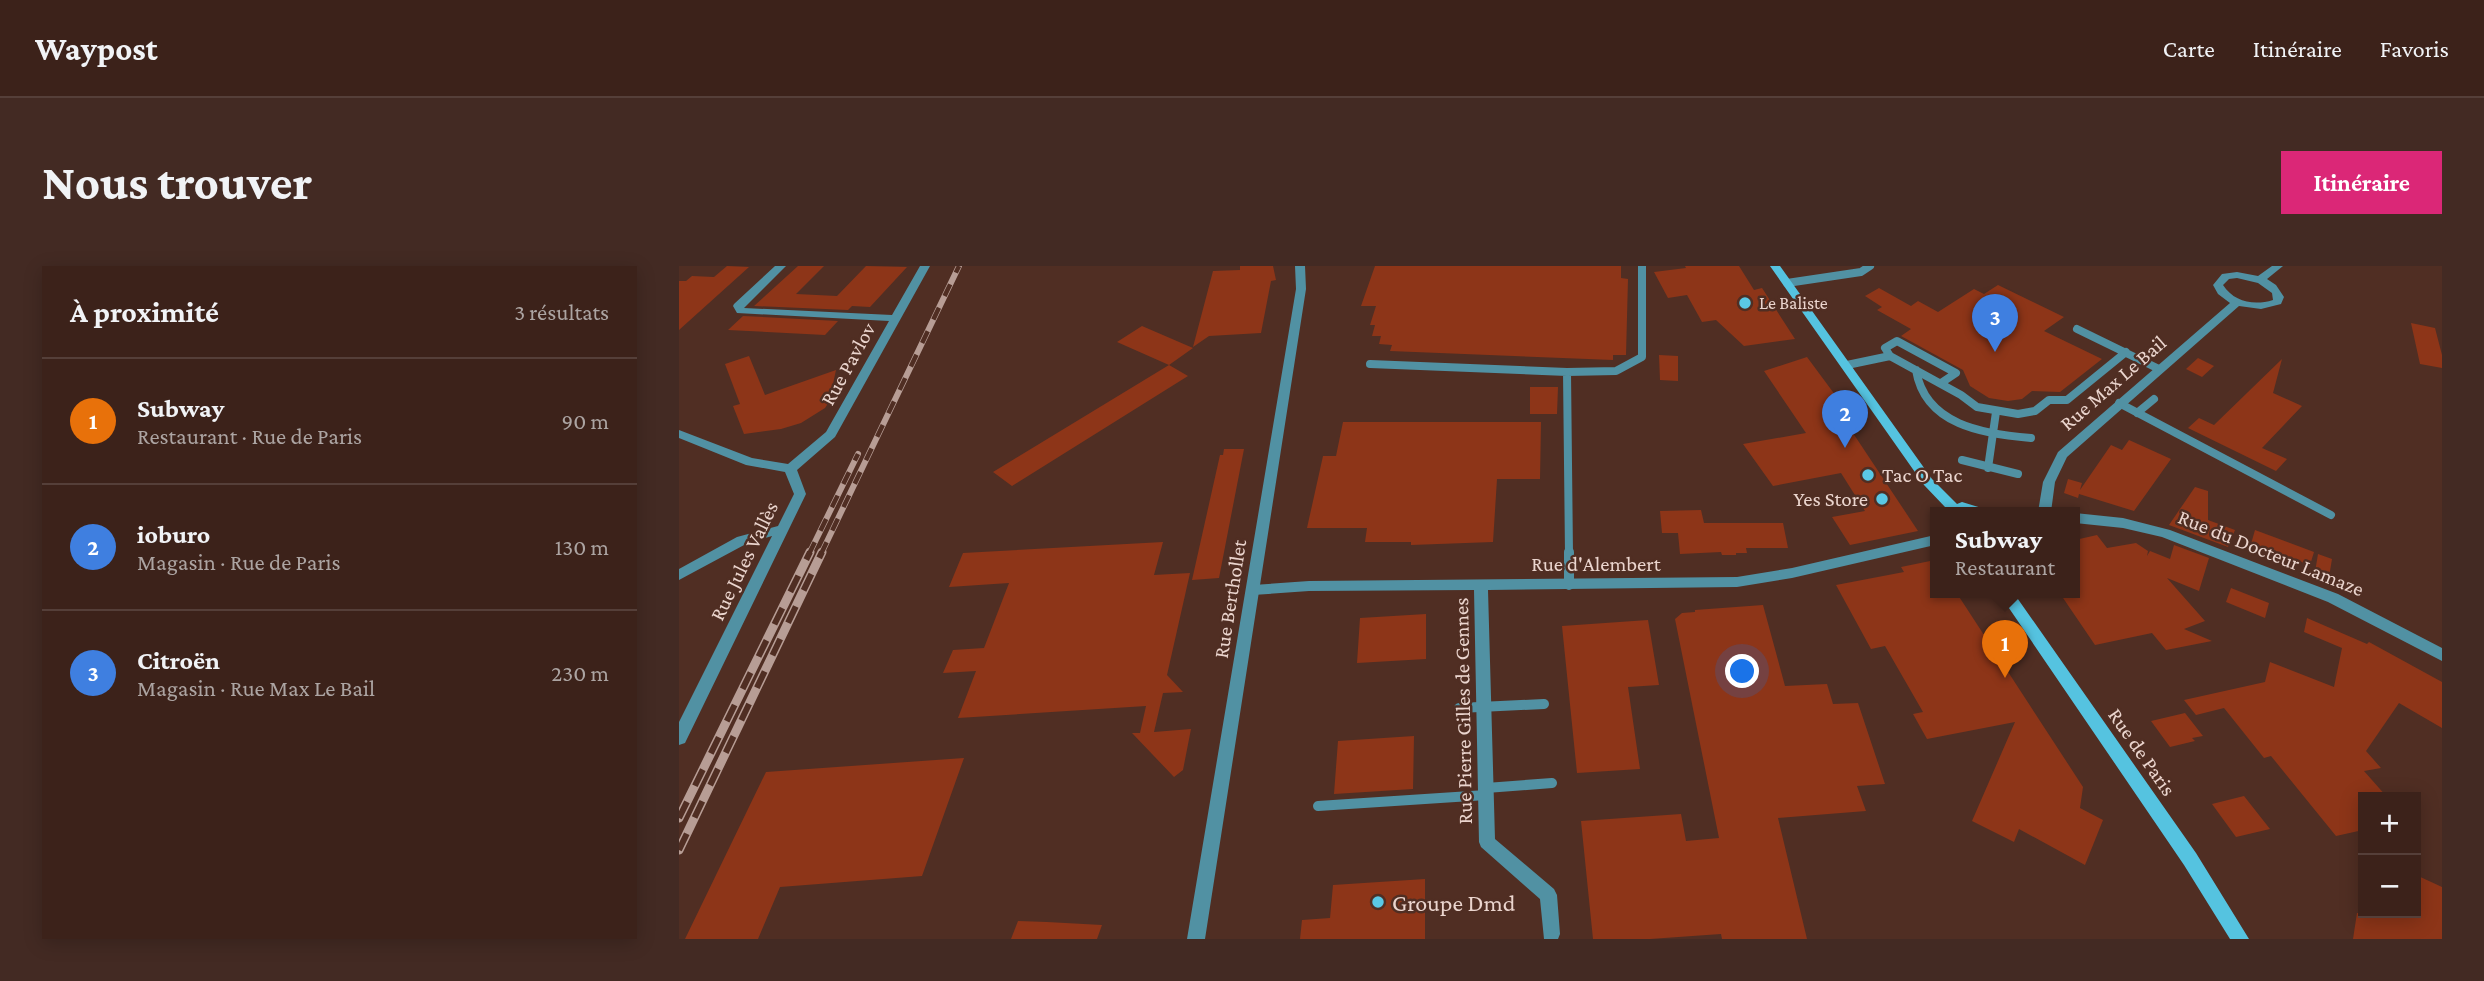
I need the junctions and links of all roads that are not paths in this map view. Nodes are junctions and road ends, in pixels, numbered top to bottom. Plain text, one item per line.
1 (781, 266) edge
2 (925, 266) edge
3 (1300, 266) edge
4 (1642, 266) edge
5 (1775, 266) edge
6 (1870, 266) edge
7 (2278, 266) edge
8 (2260, 280) junction
9 (1787, 283) junction
10 (2237, 302) junction
11 (896, 318) junction
12 (2077, 329) dead end
13 (2126, 352) junction
14 (1890, 356) junction
15 (1370, 364) dead end
16 (1847, 365) junction
17 (2159, 369) junction
18 (1916, 370) junction
19 (1567, 372) junction
20 (1941, 383) junction
21 (2154, 399) dead end
22 (2119, 403) junction
23 (1996, 412) junction
24 (2137, 413) junction
25 (679, 434) edge
26 (1993, 434) junction
27 (2031, 438) dead end
28 (1962, 460) dead end
29 (1988, 468) junction
30 (790, 469) junction
31 (2018, 474) dead end
32 (1947, 507) edge
33 (2045, 507) edge
34 (2331, 515) dead end
35 (2080, 519) edge
36 (782, 530) junction
37 (1930, 541) edge
38 (680, 573) edge
39 (1569, 585) junction
40 (1481, 586) junction
41 (1253, 590) junction
42 (2009, 598) edge
43 (2442, 655) edge
44 (1544, 704) dead end
45 (1483, 706) junction
46 (1459, 708) dead end
47 (679, 738) edge
48 (1552, 783) dead end
49 (1486, 792) junction
50 (1318, 806) dead end
51 (1551, 934) dead end
52 (1196, 939) edge
53 (2240, 939) edge

1 - 11 street
2 - 11 street, Rue Pavlov
3 - 41 street, Rue Berthollet
4 - 19 lane
5 - 9 main road
6 - 9 lane
7 - 8 street
8 - 10 street
8 - 10 street
9 - 16 main road
10 - 17 street, Rue Max Le Bail
11 - 30 street, Rue Pavlov
12 - 13 lane
13 - 17 lane
13 - 23 lane
14 - 16 lane
14 - 18 lane
14 - 20 lane
15 - 19 lane
16 - 32 main road
17 - 22 street, Rue Max Le Bail
18 - 20 lane
18 - 26 lane
19 - 39 lane
20 - 23 lane
21 - 24 lane
22 - 24 lane
22 - 33 street, Rue Max Le Bail
23 - 26 lane
24 - 34 lane
25 - 30 street
26 - 27 lane
26 - 29 lane
28 - 29 lane
29 - 31 lane
30 - 36 street, Rue Jules Vallès
35 - 43 street, Rue du Docteur Lamaze
36 - 38 street
36 - 47 street, Rue Jules Vallès
37 - 39 street, Rue d'Alembert
39 - 40 street, Rue d'Alembert
40 - 41 street, Rue d'Alembert
40 - 45 street, Rue Pierre Gilles de Gennes
41 - 52 street, Rue Berthollet
42 - 53 main road, Rue de Paris
44 - 45 lane
45 - 46 lane
45 - 49 street, Rue Pierre Gilles de Gennes
48 - 49 lane
49 - 50 lane
49 - 51 street, Rue Pierre Gilles de Gennes

